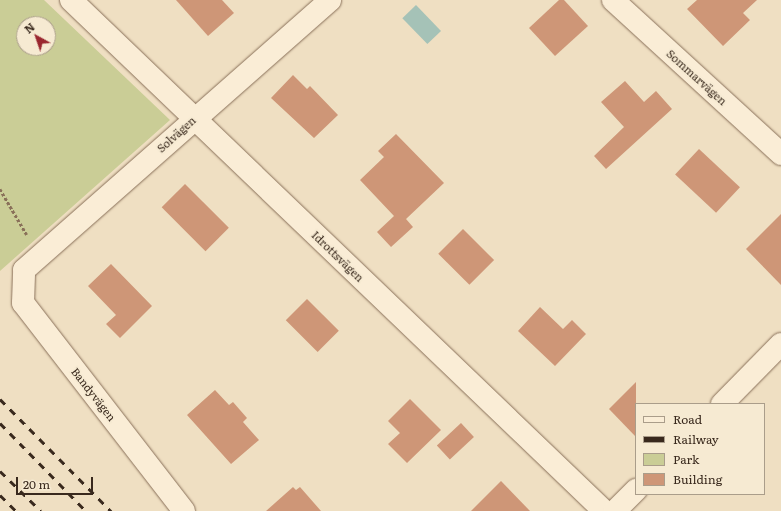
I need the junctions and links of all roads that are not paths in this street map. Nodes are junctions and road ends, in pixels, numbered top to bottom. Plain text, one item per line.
1 (71, 0) edge
2 (330, 0) edge
3 (613, 0) edge
4 (194, 118) junction
5 (781, 154) edge
6 (31, 263) joint
7 (781, 344) edge
8 (723, 403) edge
9 (635, 491) edge
10 (184, 511) edge
11 (604, 511) edge
12 (615, 511) edge

1 - 4 street, Idrottsvägen
2 - 4 street, Solvägen
3 - 5 street, Sommarvägen
4 - 6 street, Solvägen
4 - 11 street, Idrottsvägen
6 - 10 street, Bandyvägen
7 - 8 street
9 - 12 street

